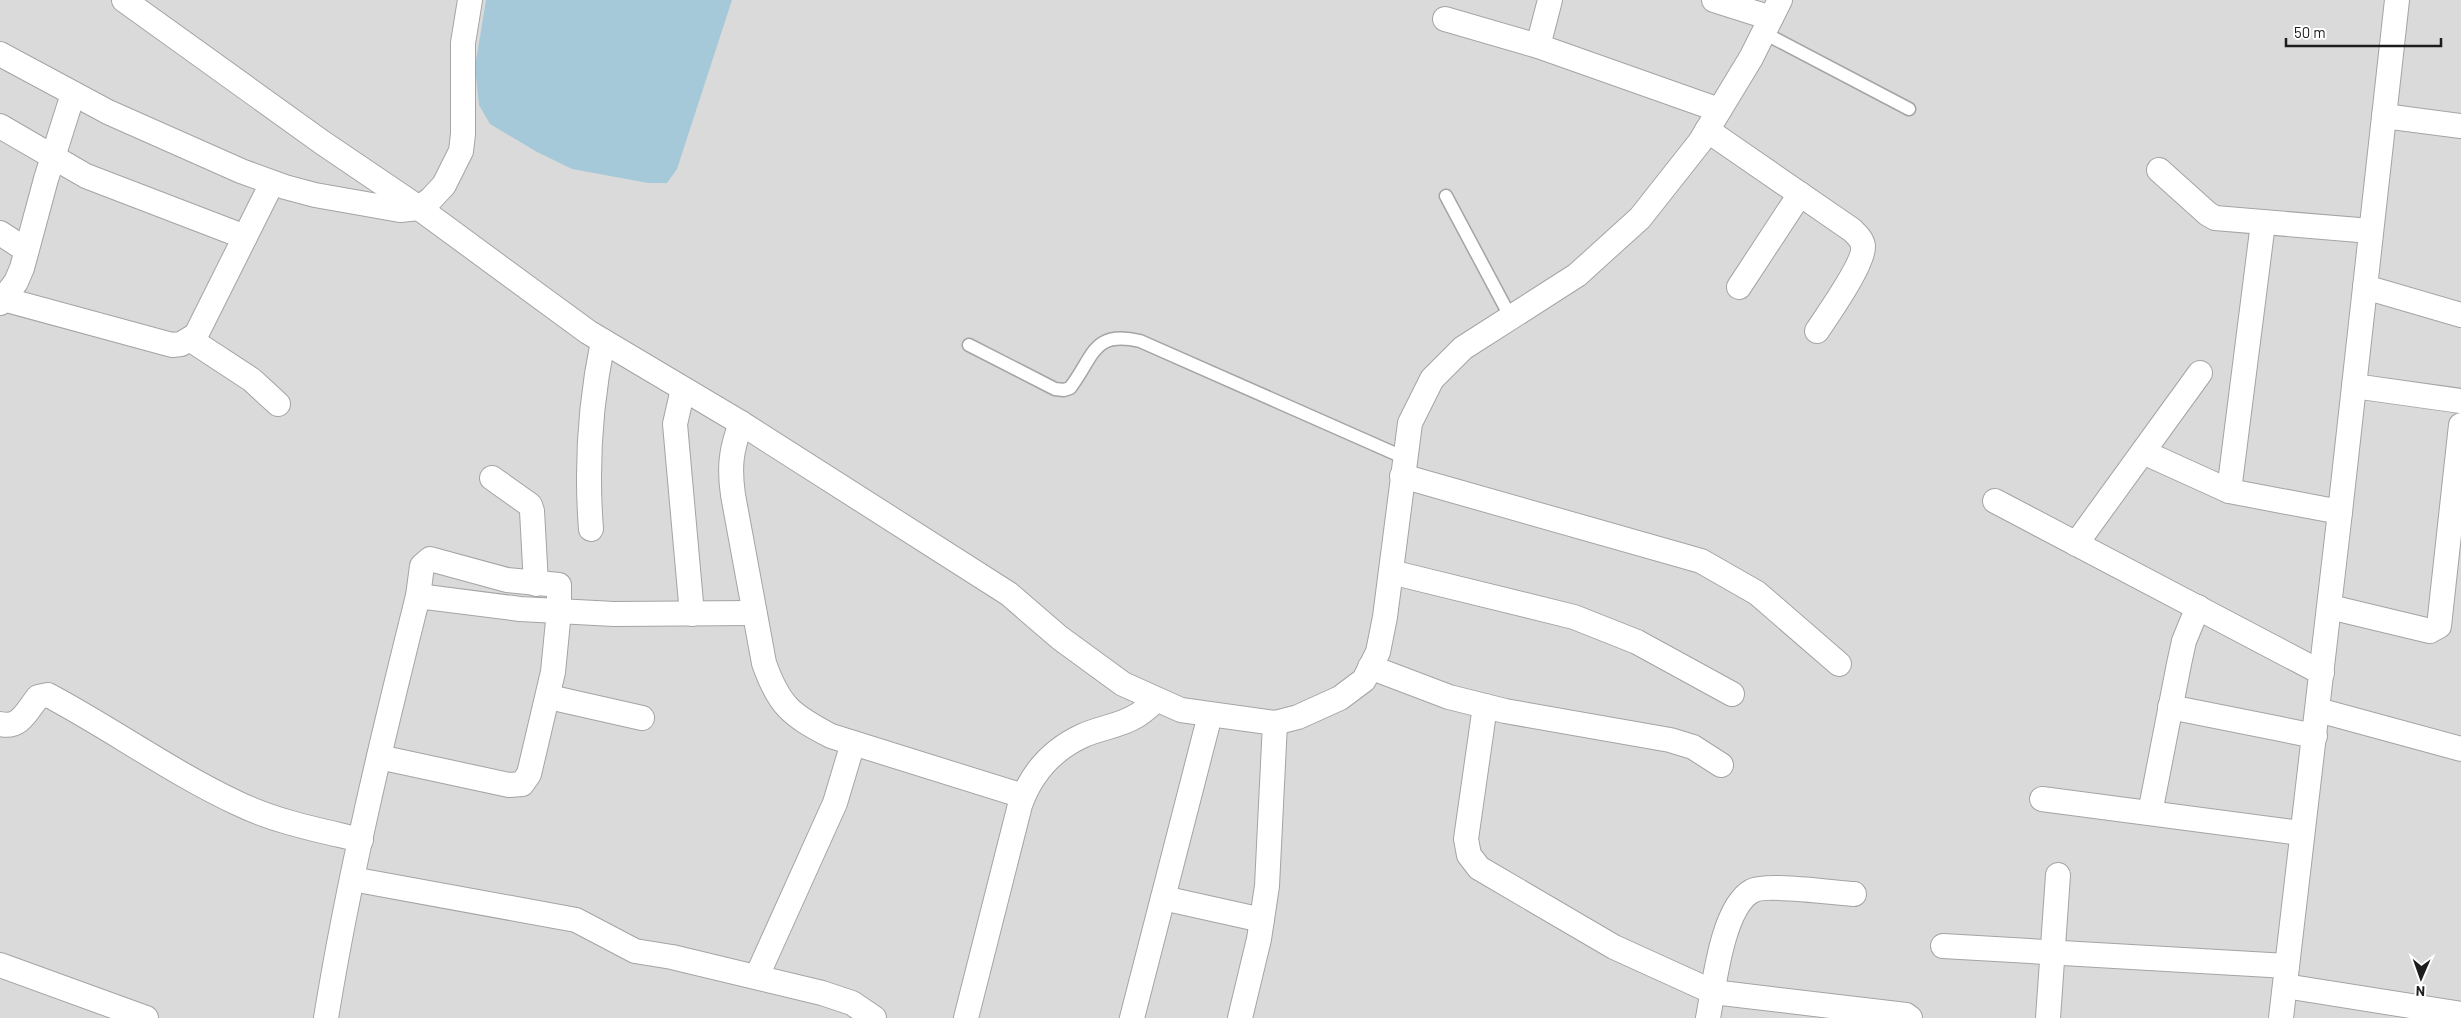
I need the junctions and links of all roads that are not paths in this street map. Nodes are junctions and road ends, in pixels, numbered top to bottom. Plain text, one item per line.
1 (124, 0) edge
2 (1550, 0) edge
3 (1714, 0) edge
4 (2396, 0) edge
5 (465, 1) edge
6 (1771, 17) edge
7 (1445, 19) dead end
8 (1538, 46) junction
9 (0, 54) edge
10 (73, 94) junction
11 (1909, 109) dead end
12 (2384, 116) junction
13 (1713, 120) junction
14 (0, 126) edge
15 (2461, 126) edge
16 (52, 158) junction
17 (2159, 170) dead end
18 (272, 182) junction
19 (1800, 194) junction
20 (1446, 196) dead end
21 (419, 208) junction
22 (2263, 223) junction
23 (2371, 231) junction
24 (0, 233) edge
25 (245, 237) junction
26 (26, 250) junction
27 (1739, 287) dead end
28 (2365, 287) junction
29 (2, 301) edge
30 (2461, 315) edge
31 (1511, 318) junction
32 (1817, 331) dead end
33 (191, 340) junction
34 (602, 341) junction
35 (969, 345) dead end
36 (2200, 373) dead end
37 (2354, 386) junction
38 (683, 388) junction
39 (2461, 401) edge
40 (278, 404) dead end
41 (741, 422) junction
42 (2461, 425) edge
43 (2143, 452) junction
44 (1404, 467) junction
45 (492, 478) dead end
46 (2229, 491) junction
47 (1995, 501) dead end
48 (2340, 512) junction
49 (592, 530) dead end
50 (2076, 544) junction
51 (1391, 572) junction
52 (536, 584) junction
53 (418, 596) junction
54 (2198, 607) junction
55 (2330, 607) junction
56 (560, 611) junction
57 (753, 613) junction
58 (692, 614) junction
59 (1839, 664) dead end
60 (1370, 667) junction
61 (2322, 672) junction
62 (1732, 694) dead end
63 (549, 697) junction
64 (1157, 700) junction
65 (1485, 706) junction
66 (2170, 708) junction
67 (2318, 710) junction
68 (1210, 715) junction
69 (642, 718) dead end
70 (1275, 723) junction
71 (0, 724) edge
72 (2314, 736) junction
73 (853, 743) junction
74 (2461, 749) edge
75 (379, 757) junction
76 (1721, 765) dead end
77 (1023, 796) junction
78 (2042, 799) dead end
79 (2150, 813) junction
80 (2301, 833) junction
81 (361, 840) junction
82 (2058, 874) dead end
83 (352, 879) junction
84 (1854, 894) dead end
85 (1163, 898) junction
86 (1262, 920) junction
87 (1943, 946) dead end
88 (2054, 952) junction
89 (0, 965) edge
90 (758, 976) junction
91 (2286, 976) junction
92 (1713, 992) junction
93 (2461, 1014) edge
94 (146, 1018) edge
95 (326, 1018) edge
96 (874, 1018) edge
97 (966, 1018) edge
98 (1132, 1018) edge
99 (1240, 1018) edge
100 (1708, 1018) edge
101 (1910, 1018) edge
102 (2048, 1018) edge
103 (2281, 1018) edge

1 - 21 street
2 - 8 street
3 - 6 street
4 - 12 street
5 - 21 street
6 - 11 lane
6 - 13 street
7 - 8 street
8 - 13 street
9 - 10 street
10 - 16 street
10 - 18 street
12 - 15 street
12 - 23 street
13 - 19 street
13 - 31 street
14 - 16 street
16 - 25 street
16 - 26 street
17 - 22 street
18 - 21 street
18 - 25 street
19 - 27 street
19 - 32 street
20 - 31 lane
21 - 34 street
22 - 23 street
22 - 46 street
23 - 28 street
24 - 26 street
25 - 33 street
26 - 29 street
28 - 30 street
28 - 37 street
29 - 33 street
31 - 44 street
33 - 40 street
34 - 38 street
34 - 49 street
35 - 44 lane
36 - 43 street
37 - 39 street
37 - 48 street
38 - 41 street
38 - 58 street
41 - 57 street
41 - 64 street
42 - 55 street
43 - 46 street
43 - 50 street
44 - 51 street
44 - 59 street
45 - 52 street
46 - 48 street
47 - 50 street
48 - 55 street
50 - 54 street
51 - 60 street
51 - 62 street
52 - 53 street
52 - 56 street
53 - 56 street
53 - 75 street
54 - 61 street
54 - 66 street
55 - 61 street
56 - 58 street
56 - 63 street
57 - 58 street
57 - 73 street
60 - 65 street
60 - 70 street
61 - 67 street
63 - 69 street
63 - 75 street
64 - 68 street
64 - 77 street
65 - 76 street
65 - 92 street
66 - 72 street
66 - 79 street
67 - 72 street
67 - 74 street
68 - 70 street
68 - 85 street
70 - 86 street
71 - 81 street
72 - 80 street
73 - 77 street
73 - 90 street
75 - 81 street
77 - 97 street
78 - 79 street
79 - 80 street
80 - 91 street
81 - 83 street
82 - 88 street
83 - 90 street
83 - 95 street
84 - 92 street
85 - 86 street
85 - 98 street
86 - 99 street
87 - 88 street
88 - 91 street
88 - 102 street
89 - 94 street
90 - 96 street
91 - 93 street
91 - 103 street
92 - 100 street
92 - 101 street

